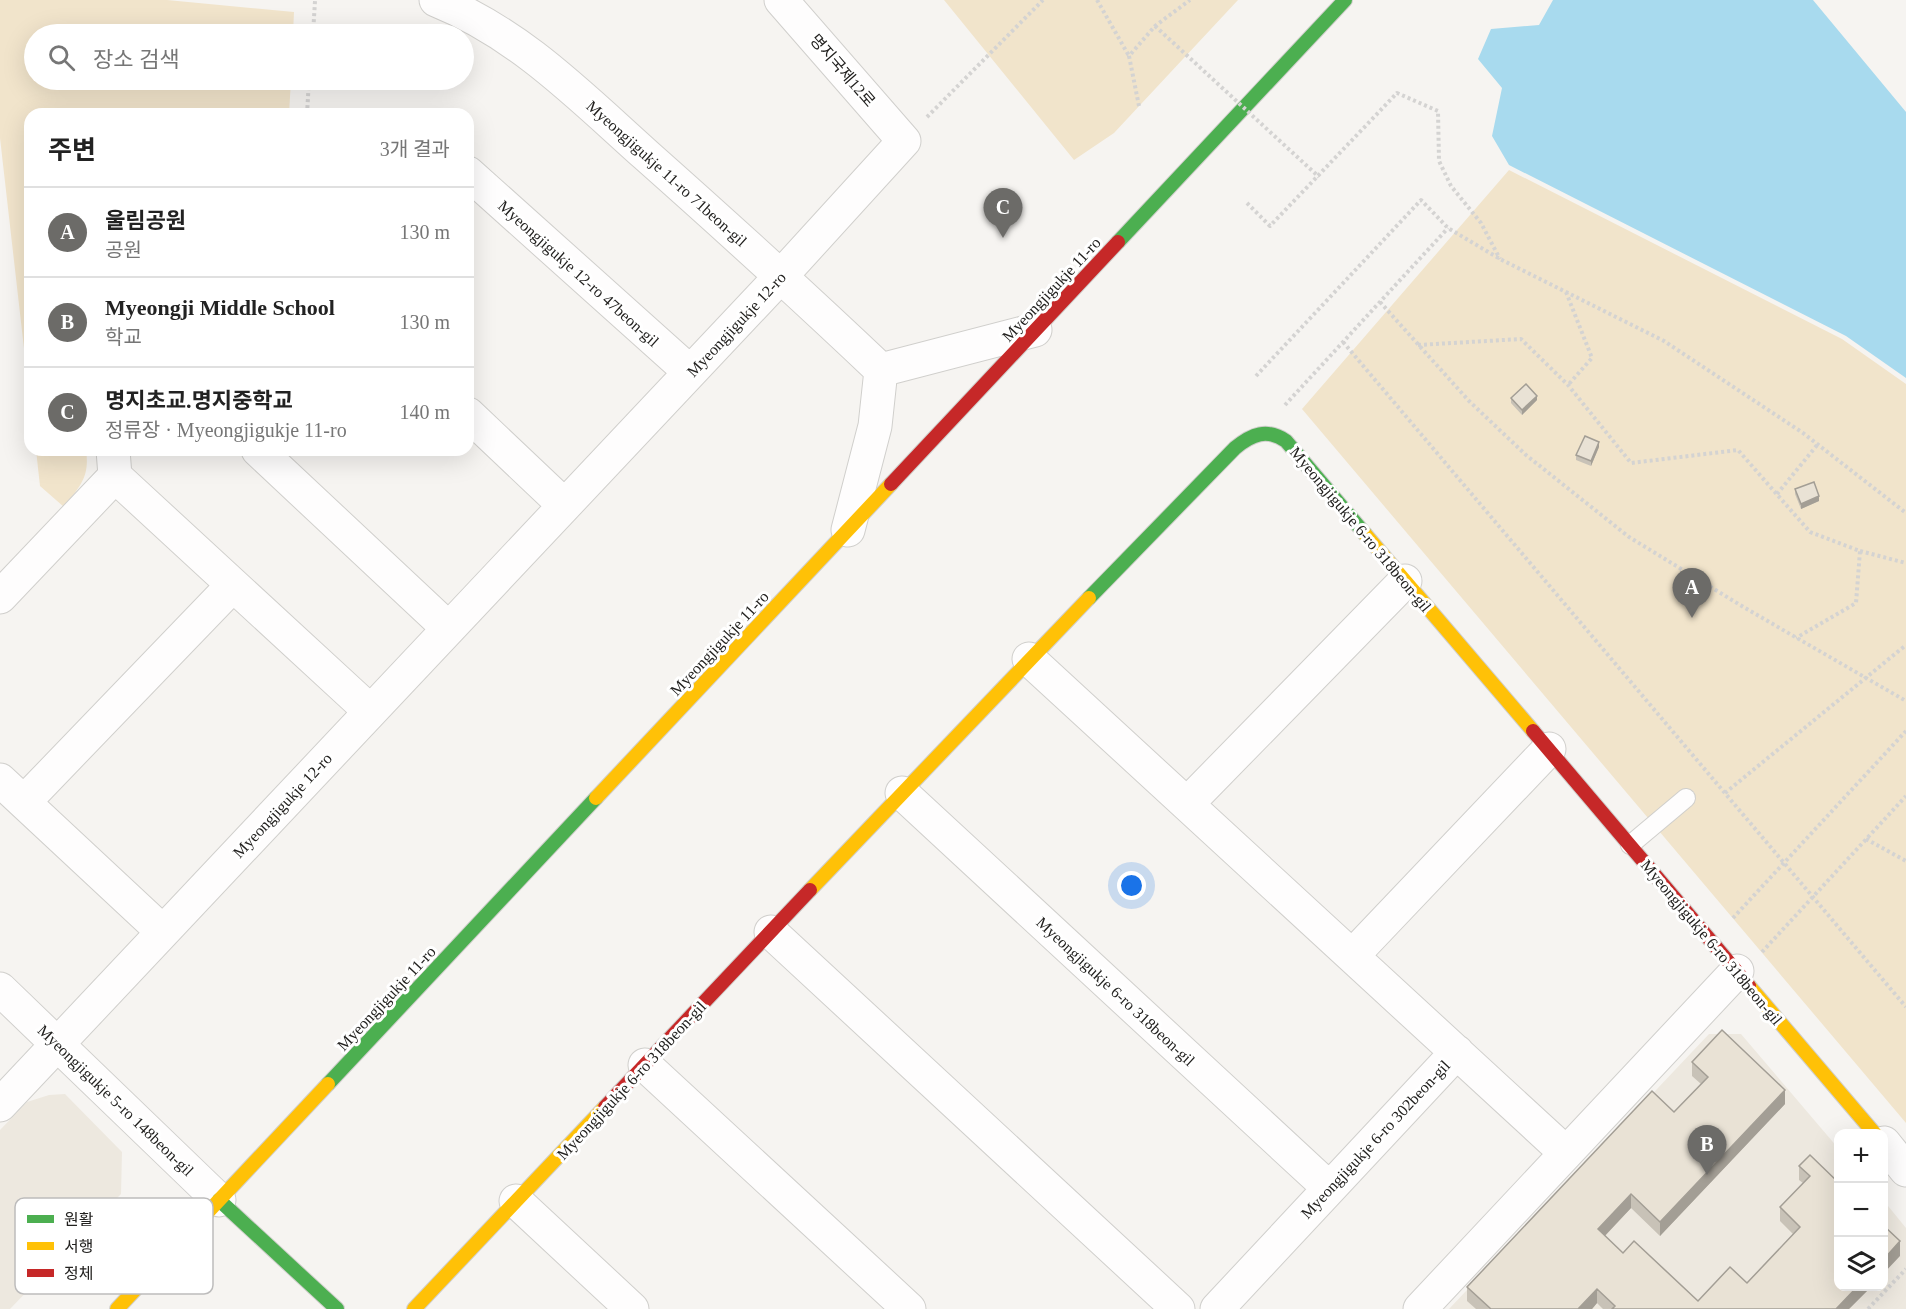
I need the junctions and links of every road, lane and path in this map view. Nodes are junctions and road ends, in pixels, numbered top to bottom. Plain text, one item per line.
1 (436, 0) edge
2 (782, 0) edge
3 (1042, 0) edge
4 (1097, 0) edge
5 (1190, 0) edge
6 (1345, 0) edge
7 (315, 1) edge
8 (314, 24) edge
9 (1155, 26) junction
10 (1129, 56) junction
11 (308, 90) edge
12 (1138, 106) dead end
13 (307, 108) edge
14 (904, 141) junction
15 (1319, 177) junction
16 (474, 178) edge
17 (1247, 203) dead end
18 (1448, 228) junction
19 (1500, 260) junction
20 (781, 276) junction
21 (1566, 292) junction
22 (1380, 302) junction
23 (1035, 330) junction
24 (1343, 342) junction
25 (1418, 345) junction
26 (881, 370) junction
27 (690, 372) junction
28 (1256, 376) dead end
29 (1568, 385) junction
30 (1283, 408) dead end
31 (474, 420) edge
32 (1818, 444) junction
33 (264, 456) edge
34 (114, 463) edge
35 (1777, 495) junction
36 (564, 504) junction
37 (1906, 513) edge
38 (848, 530) junction
39 (1860, 551) junction
40 (1906, 563) edge
41 (1405, 581) junction
42 (233, 585) junction
43 (0, 597) edge
44 (448, 628) junction
45 (1796, 638) junction
46 (1906, 645) edge
47 (1029, 658) junction
48 (1865, 678) junction
49 (1906, 701) edge
50 (370, 711) junction
51 (1906, 731) edge
52 (1549, 749) junction
53 (0, 780) edge
54 (1725, 793) junction
55 (902, 794) junction
56 (1906, 796) edge
57 (1686, 798) dead end
58 (24, 802) junction
59 (1187, 804) junction
60 (1866, 839) junction
61 (1630, 845) junction
62 (1906, 861) edge
63 (1785, 863) junction
64 (1813, 897) junction
65 (1732, 920) dead end
66 (163, 932) junction
67 (771, 932) junction
68 (1352, 956) junction
69 (1749, 962) junction
70 (0, 989) edge
71 (1906, 1007) edge
72 (57, 1044) junction
73 (1456, 1052) junction
74 (645, 1065) junction
75 (0, 1105) edge
76 (1871, 1129) edge
77 (1888, 1148) edge
78 (1566, 1153) junction
79 (1906, 1170) edge
80 (1329, 1188) junction
81 (219, 1200) junction
82 (516, 1201) junction
83 (213, 1206) edge
84 (1906, 1269) edge
85 (131, 1294) edge
86 (117, 1309) edge
87 (337, 1309) edge
88 (414, 1309) edge
89 (632, 1309) edge
90 (909, 1309) edge
91 (1178, 1309) edge
92 (1217, 1309) edge
93 (1420, 1309) edge
94 (1868, 1309) edge

1 - 20 street, Myeongjigukje 11-ro 71beon-gil
2 - 14 street, 명지국제12로
3 - 14 path
4 - 10 path
5 - 9 path
6 - 23 street, Myeongjigukje 11-ro
7 - 8 path
9 - 10 path
9 - 15 path, bridge
10 - 12 path
11 - 13 path
14 - 20 street, Myeongjigukje 12-ro
15 - 17 path
15 - 19 path
16 - 27 street, Myeongjigukje 12-ro 47beon-gil
18 - 19 path
18 - 22 path
18 - 28 path
19 - 21 path
20 - 26 street, Myeongjigukje 11-ro 71beon-gil
20 - 27 street, Myeongjigukje 12-ro
21 - 29 path
21 - 32 path
22 - 24 path
22 - 25 path
23 - 26 street
23 - 38 street, Myeongjigukje 11-ro
24 - 30 path
24 - 54 path
25 - 29 path
25 - 45 path
26 - 38 street
27 - 36 street, Myeongjigukje 12-ro
29 - 35 path
31 - 36 street
32 - 35 path
32 - 37 path
33 - 44 street
34 - 42 street
34 - 43 street
35 - 39 path
36 - 44 street, Myeongjigukje 12-ro
38 - 81 street, Myeongjigukje 11-ro
39 - 40 path
39 - 45 path
41 - 47 street, Myeongjigukje 6-ro 318beon-gil
41 - 52 street, Myeongjigukje 6-ro 318beon-gil
41 - 59 street
42 - 50 street
42 - 58 street
44 - 50 street, Myeongjigukje 12-ro
45 - 48 path
46 - 48 path
47 - 55 street, Myeongjigukje 6-ro 318beon-gil
47 - 59 street
48 - 49 path
48 - 54 path
50 - 66 street, Myeongjigukje 12-ro
51 - 63 path
52 - 61 street, Myeongjigukje 6-ro 318beon-gil
52 - 68 street
53 - 58 street
54 - 63 path
55 - 67 street, Myeongjigukje 6-ro 318beon-gil
55 - 80 street, Myeongjigukje 6-ro 318beon-gil
56 - 60 path
57 - 61 lane
58 - 66 street
59 - 68 street
60 - 62 path
60 - 64 path
61 - 69 street, Myeongjigukje 6-ro 318beon-gil
63 - 64 path
63 - 65 path
64 - 69 path
64 - 71 path
66 - 72 street, Myeongjigukje 12-ro
67 - 74 street, Myeongjigukje 6-ro 318beon-gil
67 - 91 street
68 - 73 street
69 - 76 street, Myeongjigukje 6-ro 318beon-gil
69 - 78 street
70 - 72 street, Myeongjigukje 5-ro 148beon-gil
72 - 75 street, Myeongjigukje 12-ro
72 - 81 street, Myeongjigukje 5-ro 148beon-gil
73 - 78 street, Myeongjigukje 6-ro 302beon-gil
73 - 80 street, Myeongjigukje 6-ro 302beon-gil
74 - 82 street, Myeongjigukje 6-ro 318beon-gil
74 - 90 street
77 - 79 street
78 - 93 street
80 - 92 street, Myeongjigukje 6-ro 302beon-gil
81 - 83 street, Myeongjigukje 11-ro
81 - 87 street, Myeongjigukje 5-ro 148beon-gil
82 - 88 street, Myeongjigukje 6-ro 318beon-gil
82 - 89 street
84 - 94 path
85 - 86 street, Myeongjigukje 11-ro

